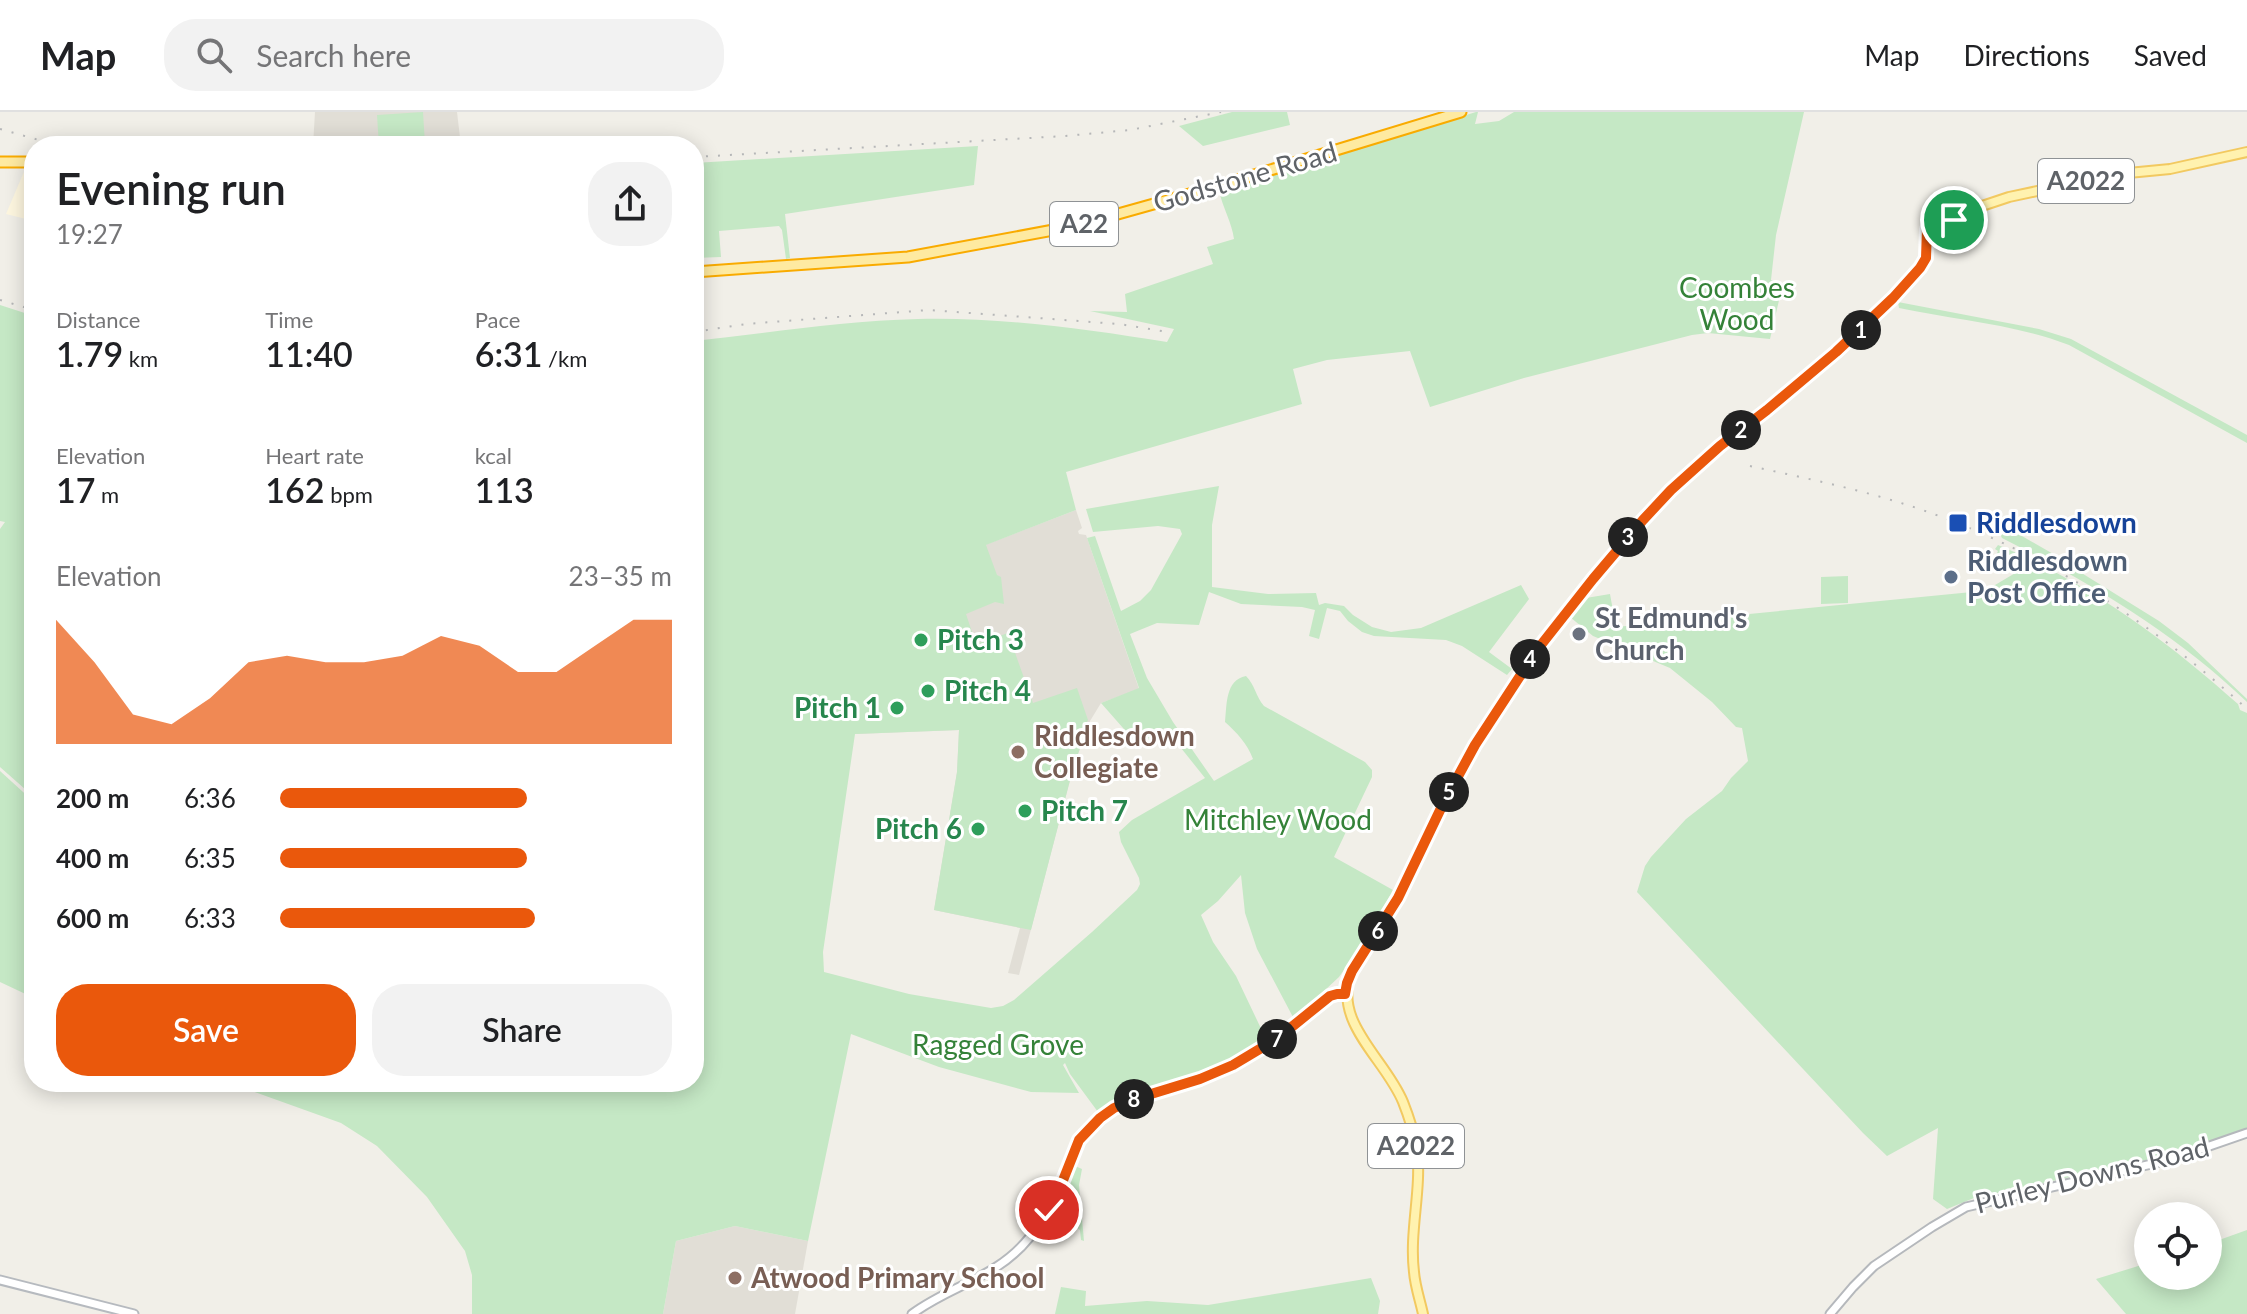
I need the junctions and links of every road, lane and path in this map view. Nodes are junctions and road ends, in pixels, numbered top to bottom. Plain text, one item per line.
1 (1461, 112) edge
2 (2247, 152) edge
3 (0, 162) edge
4 (24, 162) edge
5 (704, 271) edge
6 (1345, 994) junction
7 (2247, 1133) edge
8 (0, 1280) edge
9 (134, 1314) edge
10 (912, 1314) edge
11 (1423, 1314) edge
12 (1830, 1314) edge

1 - 5 highway, Godstone Road / A22
2 - 6 main road, A2022
3 - 4 highway
6 - 10 street
6 - 11 main road, A2022
7 - 12 street, Purley Downs Road
8 - 9 street

